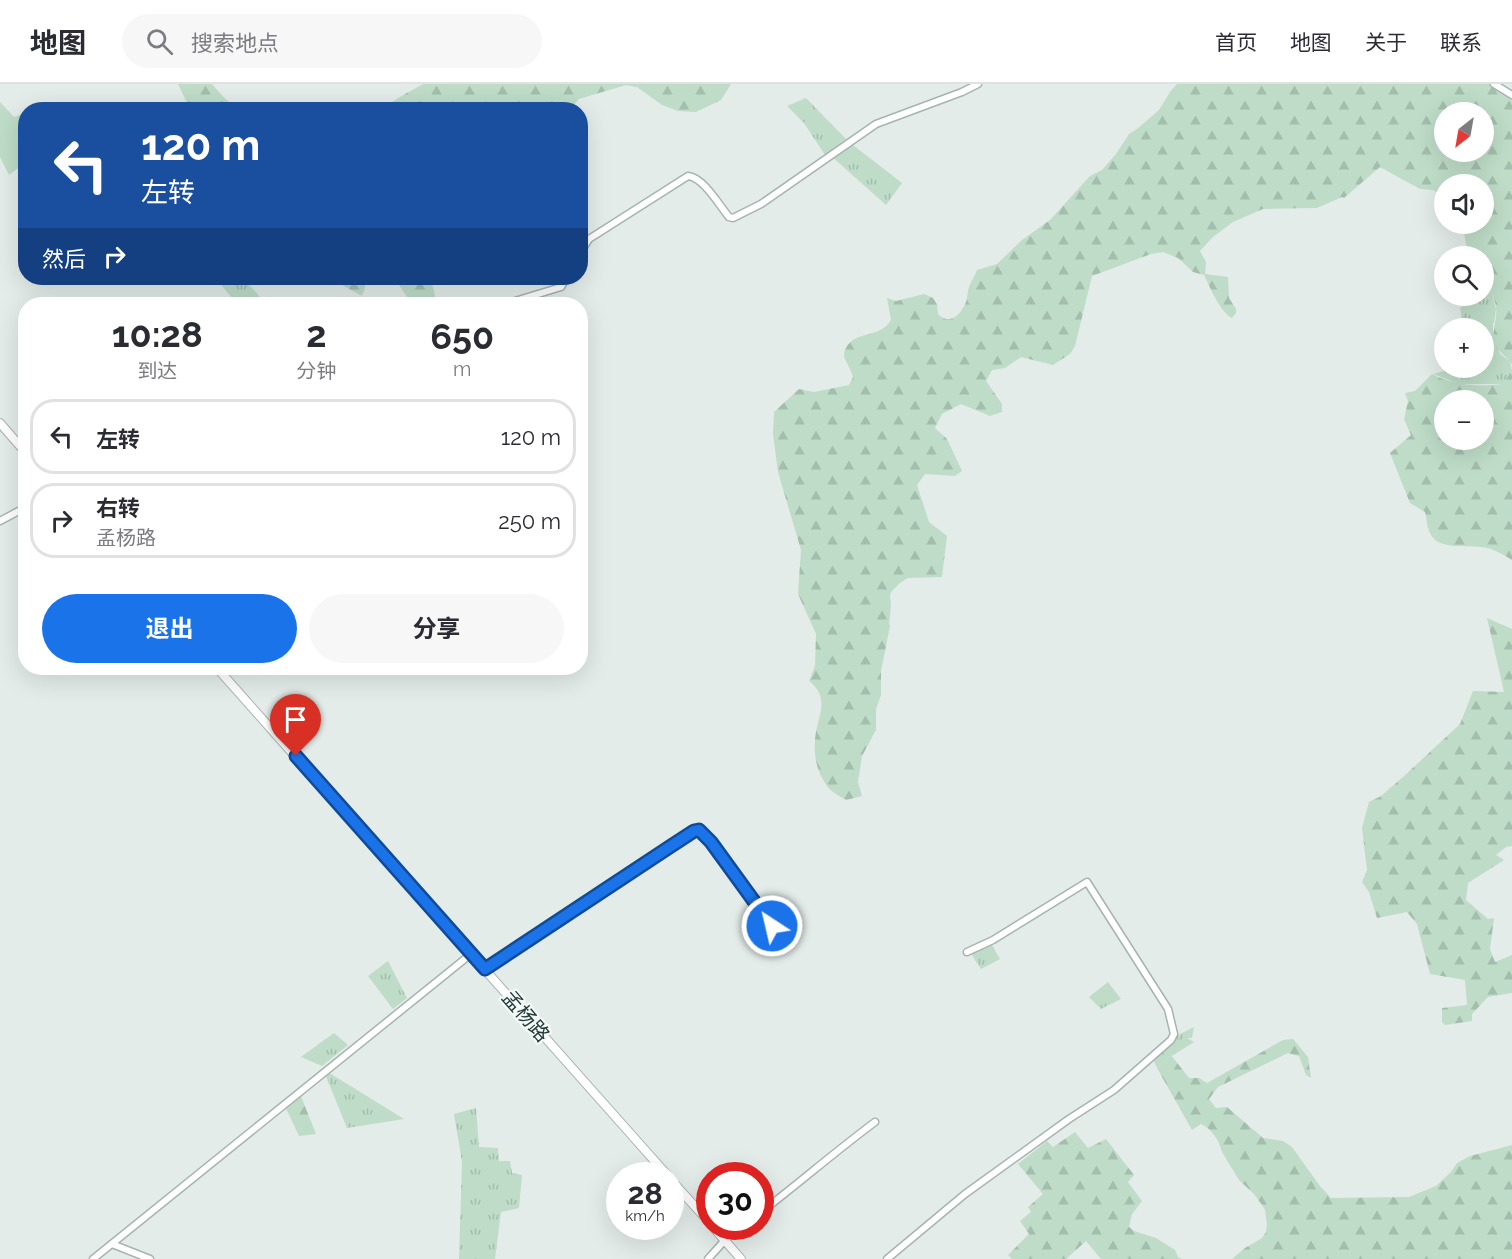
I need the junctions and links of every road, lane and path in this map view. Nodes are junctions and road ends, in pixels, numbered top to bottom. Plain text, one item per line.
1 (978, 84) edge
2 (1494, 84) edge
3 (1512, 95) edge
4 (588, 241) edge
5 (562, 285) edge
6 (528, 297) edge
7 (0, 423) edge
8 (18, 444) edge
9 (18, 512) edge
10 (0, 522) edge
11 (223, 675) edge
12 (772, 926) dead end
13 (967, 952) dead end
14 (471, 954) junction
15 (485, 969) junction
16 (875, 1122) dead end
17 (655, 1162) edge
18 (684, 1194) edge
19 (774, 1202) edge
20 (696, 1208) edge
21 (725, 1240) joint
22 (111, 1244) junction
23 (93, 1259) edge
24 (150, 1259) edge
25 (708, 1259) edge
26 (741, 1259) edge
27 (887, 1259) edge

1 - 4 street
2 - 3 street
5 - 6 street
7 - 8 street
9 - 10 street
11 - 14 street, 孟杨路
12 - 15 street
13 - 27 street
14 - 15 street, 孟杨路
14 - 22 street
15 - 17 street, 孟杨路
16 - 19 street
18 - 20 street, 孟杨路
21 - 25 street
21 - 26 street
22 - 23 street
22 - 24 street

